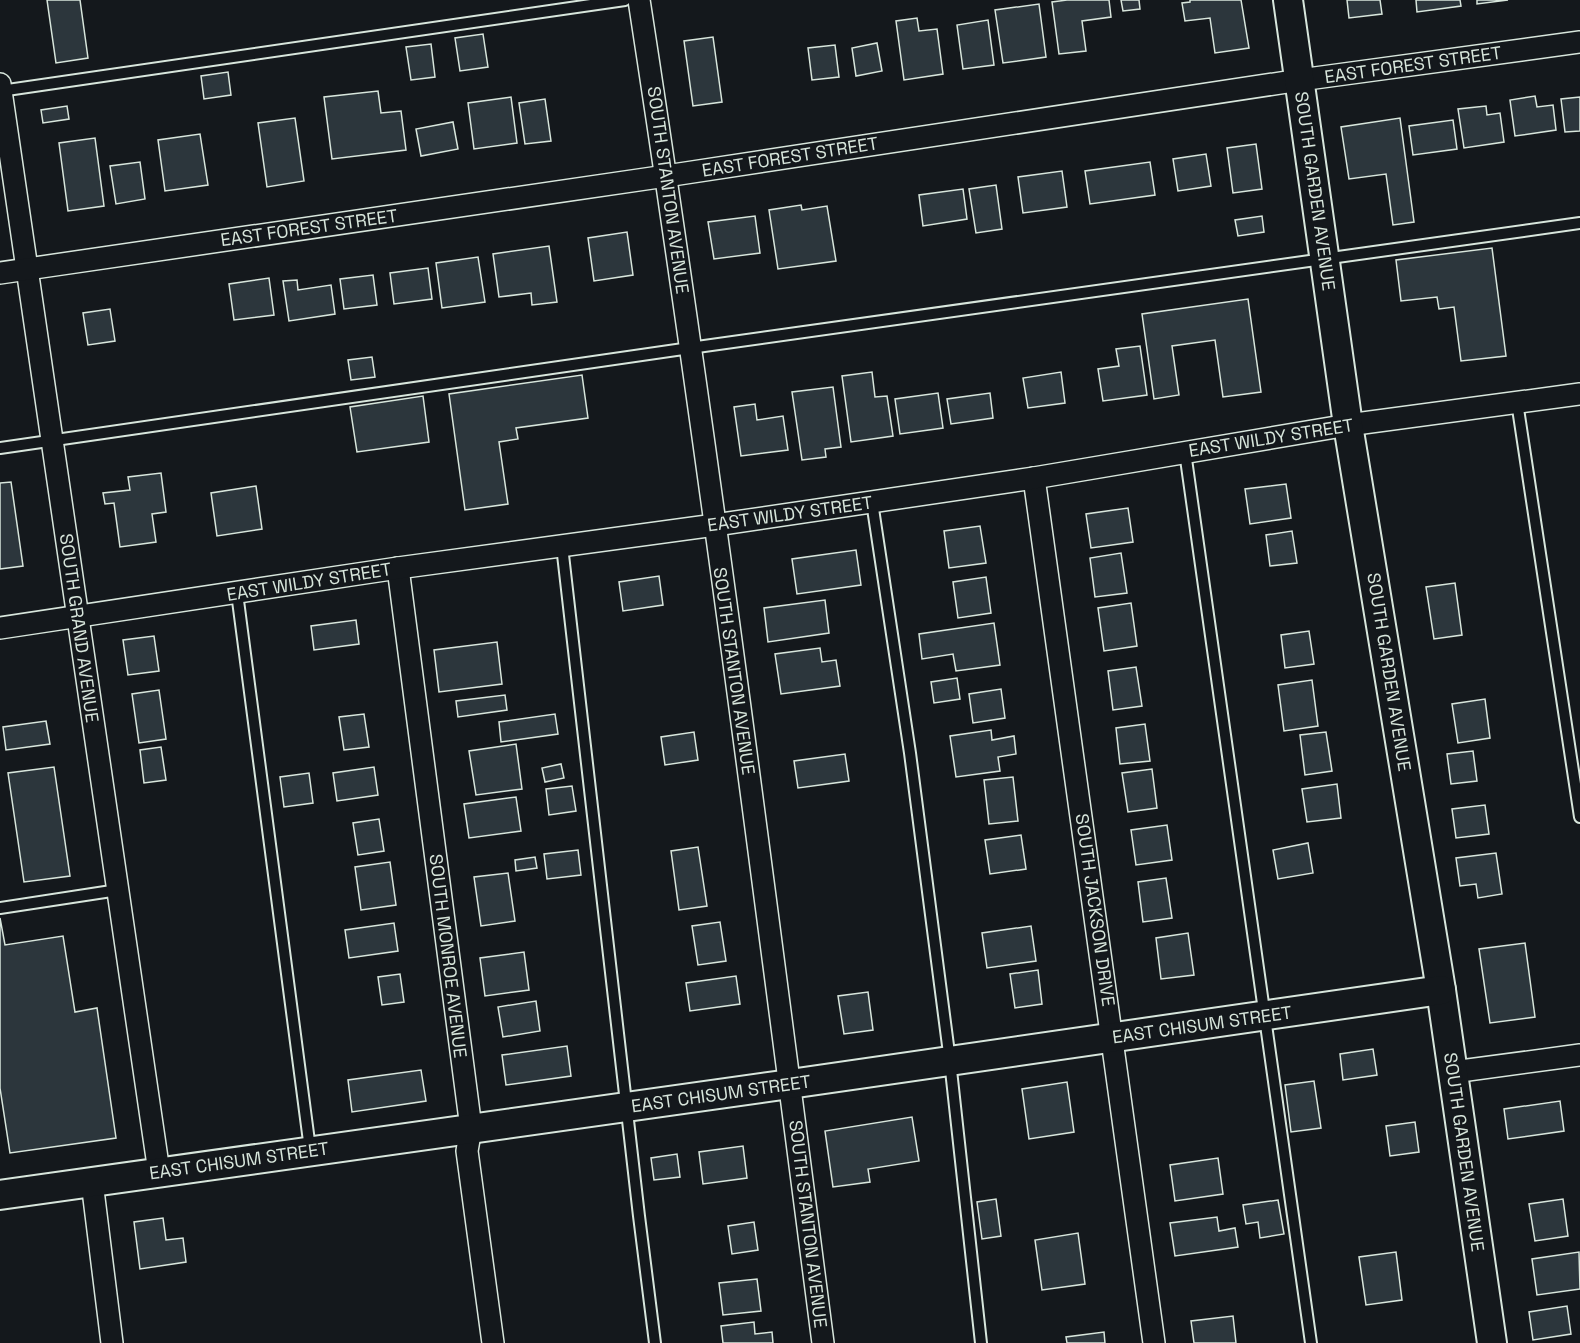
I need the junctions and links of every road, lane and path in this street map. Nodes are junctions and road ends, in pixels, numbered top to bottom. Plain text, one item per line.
1 (625, 0) edge
2 (639, 0) edge
3 (1288, 0) edge
4 (1580, 42) edge
5 (1300, 80) junction
6 (0, 88) edge
7 (666, 176) junction
8 (1580, 223) edge
9 (1325, 258) junction
10 (27, 269) junction
11 (0, 273) edge
12 (690, 348) junction
13 (1580, 394) edge
14 (1516, 402) junction
15 (1348, 425) junction
16 (52, 440) junction
17 (0, 448) edge
18 (1185, 452) junction
19 (1034, 478) junction
20 (872, 502) junction
21 (715, 525) junction
22 (562, 546) junction
23 (398, 568) junction
24 (237, 593) junction
25 (77, 616) junction
26 (0, 628) edge
27 (1580, 818) edge
28 (118, 890) junction
29 (0, 908) edge
30 (1441, 990) junction
31 (1266, 1016) junction
32 (1113, 1038) junction
33 (1580, 1055) edge
34 (950, 1061) junction
35 (1453, 1072) junction
36 (790, 1084) junction
37 (627, 1107) junction
38 (471, 1128) junction
39 (311, 1151) junction
40 (159, 1172) junction
41 (92, 1182) junction
42 (0, 1195) edge
43 (112, 1343) edge
44 (493, 1343) edge
45 (655, 1343) edge
46 (823, 1343) edge
47 (981, 1343) edge
48 (1155, 1343) edge
49 (1311, 1343) edge
50 (1492, 1343) edge

1 - 6 lane
2 - 7 street, SOUTH STANTON AVENUE
3 - 5 street, SOUTH GARDEN AVENUE
4 - 5 street, EAST FOREST STREET
5 - 7 street, EAST FOREST STREET
5 - 9 street, SOUTH GARDEN AVENUE
6 - 10 street, SOUTH GRAND AVENUE
7 - 10 street, EAST FOREST STREET
7 - 12 street, SOUTH STANTON AVENUE
8 - 9 lane
9 - 12 lane
9 - 15 street, SOUTH GARDEN AVENUE
10 - 11 street, EAST FOREST STREET
10 - 16 street, SOUTH GRAND AVENUE
12 - 16 lane
12 - 21 street, SOUTH STANTON AVENUE
13 - 14 street, EAST WILDY STREET
14 - 15 street, EAST WILDY STREET
14 - 27 lane
15 - 18 street, EAST WILDY STREET
15 - 30 street, SOUTH GARDEN AVENUE
16 - 17 lane
16 - 25 street, SOUTH GRAND AVENUE
18 - 19 street, EAST WILDY STREET
18 - 31 lane
19 - 20 street, EAST WILDY STREET
19 - 32 street, SOUTH JACKSON DRIVE
20 - 21 street, EAST WILDY STREET
20 - 34 lane
21 - 22 street, EAST WILDY STREET
21 - 36 street, SOUTH STANTON AVENUE
22 - 23 street, EAST WILDY STREET
22 - 37 lane
23 - 24 street, EAST WILDY STREET
23 - 38 street, SOUTH MONROE AVENUE
24 - 25 street, EAST WILDY STREET
24 - 39 lane
25 - 26 street, EAST WILDY STREET
25 - 28 street, SOUTH GRAND AVENUE
28 - 29 lane
28 - 40 street, SOUTH GRAND AVENUE
30 - 31 street, EAST CHISUM STREET
30 - 35 street, SOUTH GARDEN AVENUE
31 - 32 street, EAST CHISUM STREET
31 - 49 lane
32 - 34 street, EAST CHISUM STREET
32 - 48 street, SOUTH JACKSON DRIVE
33 - 35 street
34 - 36 street, EAST CHISUM STREET
34 - 47 lane
35 - 50 street, SOUTH GARDEN AVENUE
36 - 37 street, EAST CHISUM STREET
36 - 46 street, SOUTH STANTON AVENUE
37 - 38 street, EAST CHISUM STREET
37 - 45 lane
38 - 39 street, EAST CHISUM STREET
38 - 44 street, SOUTH MONROE AVENUE
39 - 40 street, EAST CHISUM STREET
40 - 41 street, EAST CHISUM STREET
41 - 42 street, EAST CHISUM STREET
41 - 43 street

